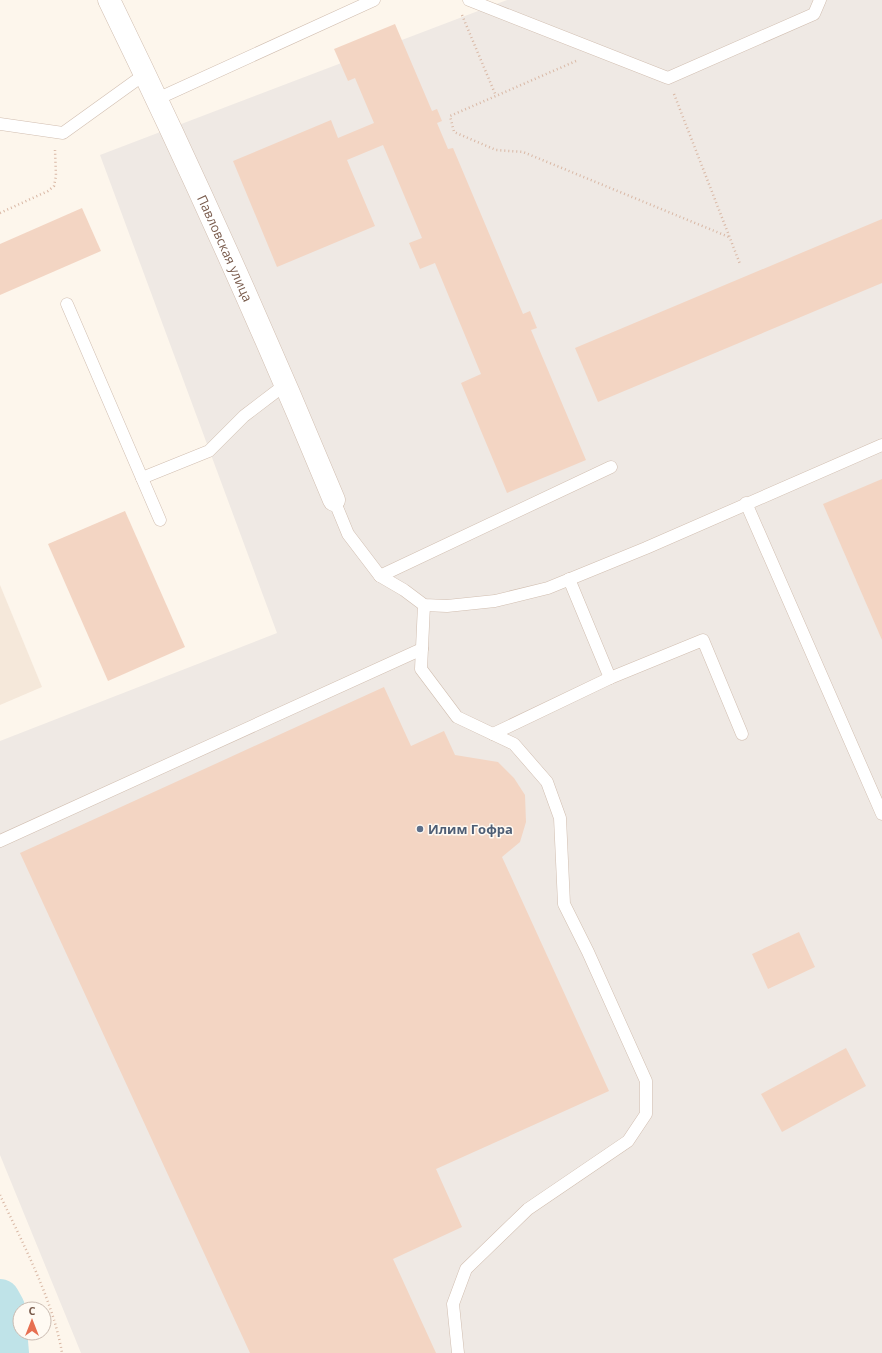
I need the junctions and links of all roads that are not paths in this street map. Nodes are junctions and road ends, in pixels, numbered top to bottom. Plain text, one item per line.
1 (109, 0) edge
2 (374, 0) edge
3 (469, 0) edge
4 (820, 0) edge
5 (145, 74) junction
6 (157, 99) junction
7 (0, 124) edge
8 (67, 304) dead end
9 (286, 384) junction
10 (882, 445) edge
11 (611, 467) dead end
12 (142, 478) junction
13 (334, 500) joint
14 (746, 503) junction
15 (160, 520) dead end
16 (380, 576) junction
17 (569, 579) junction
18 (424, 605) junction
19 (422, 649) junction
20 (610, 678) junction
21 (493, 734) junction
22 (742, 734) dead end
23 (882, 814) edge
24 (0, 841) edge
25 (458, 1353) edge

1 - 5 street, Павловская улица
2 - 6 lane
3 - 4 lane
5 - 6 street, Павловская улица
5 - 7 lane
6 - 9 street, Павловская улица
8 - 12 lane
9 - 12 lane
9 - 13 street, Павловская улица
10 - 14 lane
11 - 16 lane
12 - 15 lane
13 - 16 lane
14 - 17 lane
14 - 23 lane
16 - 18 lane
17 - 18 lane
17 - 20 lane
18 - 19 lane
19 - 21 lane
19 - 24 lane
20 - 21 lane
20 - 22 lane
21 - 25 lane

